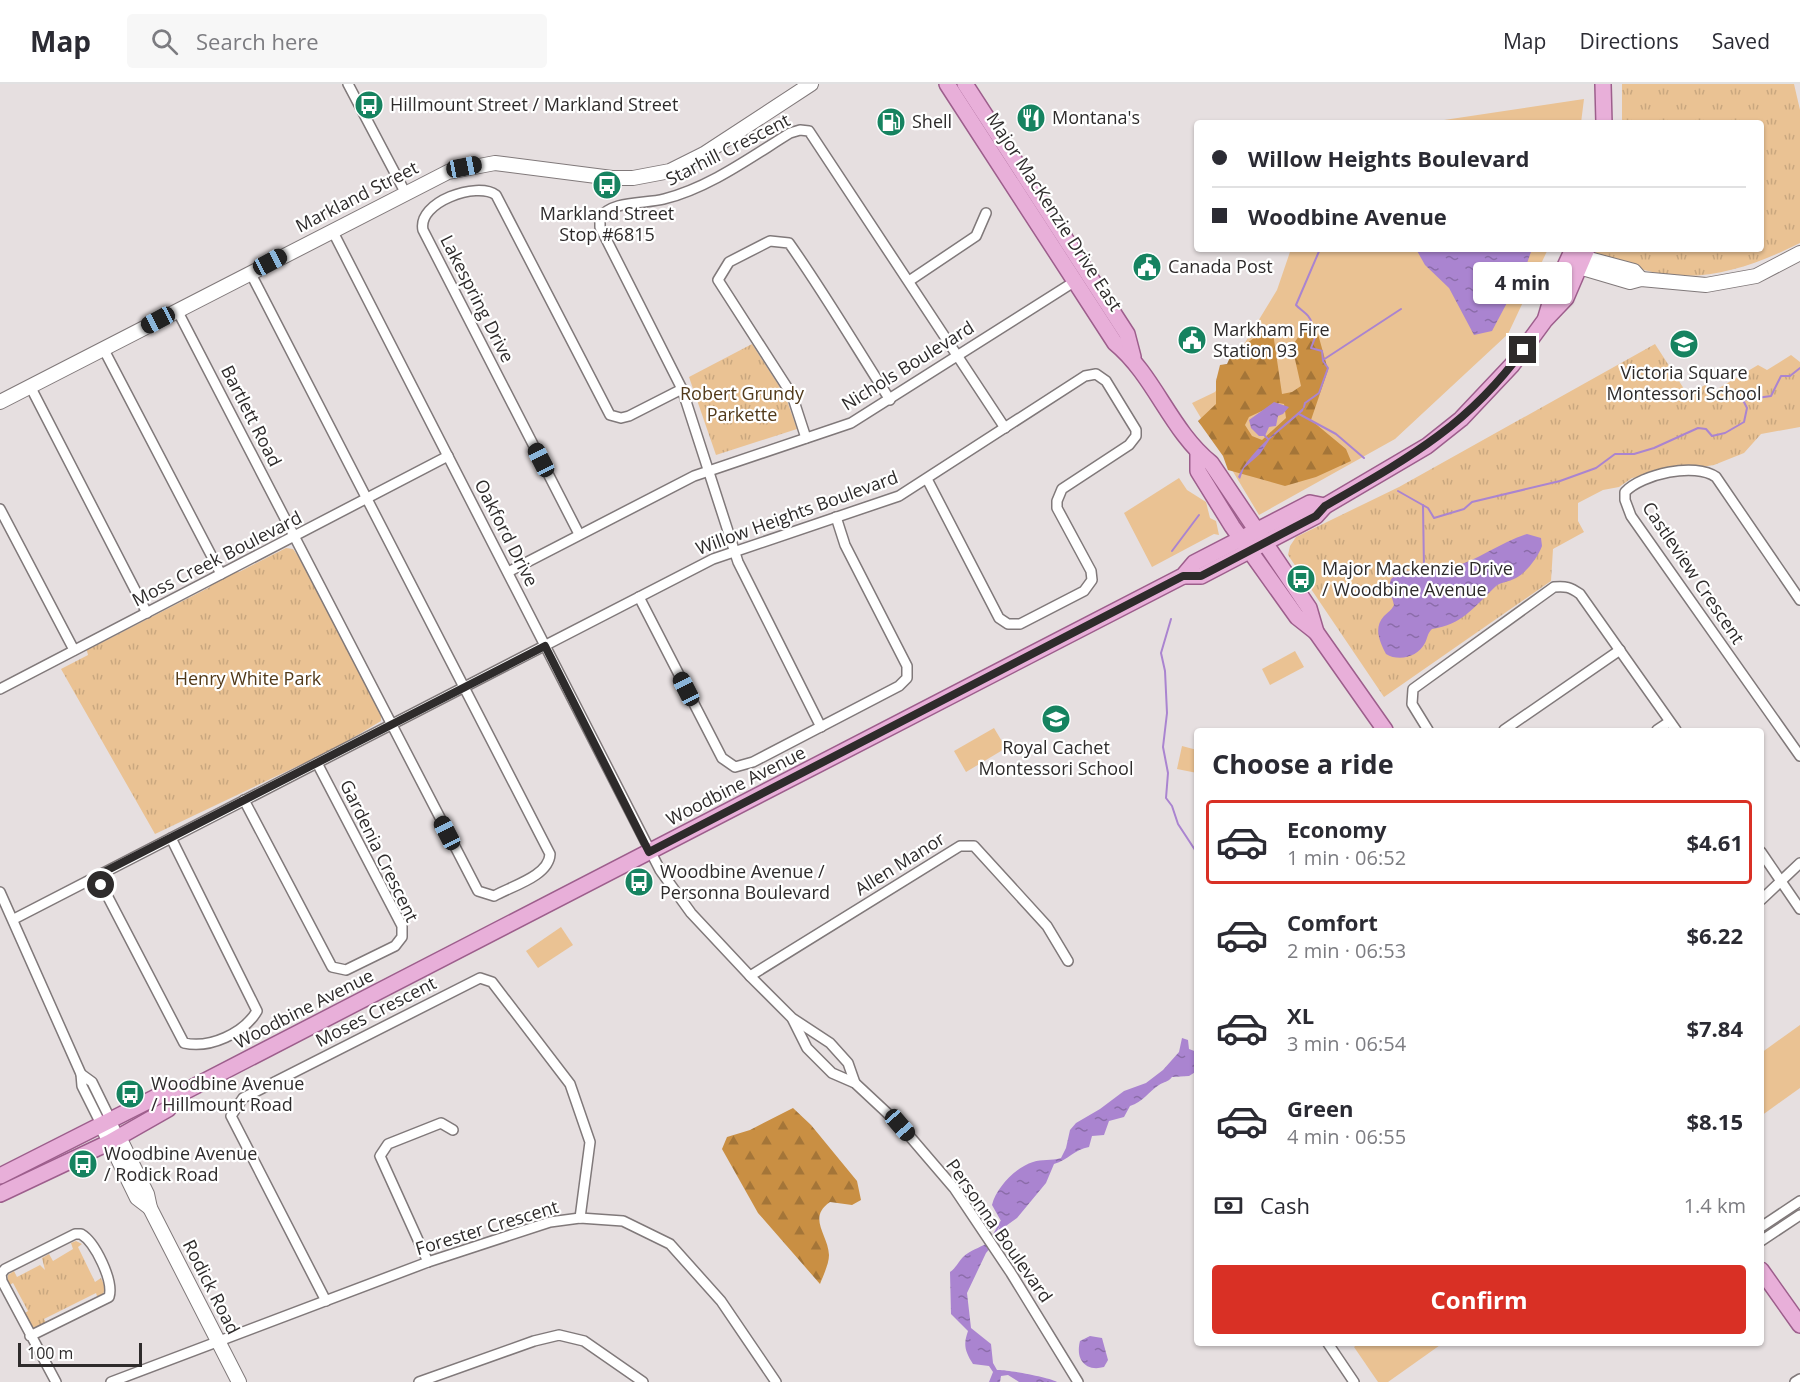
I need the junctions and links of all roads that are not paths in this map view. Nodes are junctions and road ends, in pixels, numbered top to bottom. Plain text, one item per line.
1 (348, 84) edge
2 (811, 84) edge
3 (947, 84) edge
4 (965, 84) edge
5 (1603, 84) edge
6 (1604, 120) edge
7 (405, 192) junction
8 (986, 213) dead end
9 (332, 230) junction
10 (1800, 253) edge
11 (1577, 257) edge
12 (250, 272) junction
13 (1081, 278) junction
14 (909, 280) junction
15 (177, 310) junction
16 (103, 348) junction
17 (957, 355) junction
18 (30, 386) junction
19 (682, 389) junction
20 (890, 400) junction
21 (0, 402) edge
22 (1005, 428) junction
23 (806, 438) junction
24 (1198, 453) junction
25 (448, 456) junction
26 (709, 470) junction
27 (927, 479) junction
28 (368, 499) junction
29 (0, 509) edge
30 (836, 517) junction
31 (579, 534) junction
32 (295, 537) junction
33 (1260, 537) junction
34 (1245, 545) junction
35 (735, 550) junction
36 (508, 572) junction
37 (221, 574) junction
38 (639, 597) junction
39 (1800, 600) edge
40 (147, 613) junction
41 (1316, 632) junction
42 (545, 646) junction
43 (74, 650) junction
44 (1620, 650) junction
45 (465, 686) junction
46 (0, 689) edge
47 (1669, 722) junction
48 (391, 724) junction
49 (821, 727) junction
50 (1384, 728) edge
51 (1427, 728) edge
52 (1507, 728) edge
53 (1660, 728) edge
54 (1674, 728) edge
55 (1800, 756) edge
56 (317, 763) junction
57 (244, 800) junction
58 (171, 838) junction
59 (649, 852) junction
60 (1764, 857) edge
61 (1800, 863) edge
62 (96, 876) junction
63 (1780, 881) junction
64 (0, 892) edge
65 (1764, 897) edge
66 (1800, 909) edge
67 (14, 919) junction
68 (1068, 962) dead end
69 (750, 976) junction
70 (792, 1018) junction
71 (855, 1083) junction
72 (178, 1095) junction
73 (106, 1124) junction
74 (453, 1130) dead end
75 (115, 1139) junction
76 (0, 1176) edge
77 (0, 1194) edge
78 (1800, 1202) edge
79 (1800, 1215) edge
80 (580, 1218) junction
81 (1764, 1225) edge
82 (1764, 1239) edge
83 (428, 1262) junction
84 (1764, 1274) edge
85 (326, 1301) junction
86 (1800, 1324) edge
87 (30, 1336) junction
88 (219, 1341) junction
89 (1330, 1346) edge
90 (1800, 1379) edge
91 (56, 1382) edge
92 (111, 1382) edge
93 (239, 1382) edge
94 (419, 1382) edge
95 (643, 1382) edge
96 (776, 1382) edge
97 (1078, 1382) edge
98 (1354, 1382) edge
99 (1796, 1382) edge

1 - 7 street
2 - 7 street, Markland Street
3 - 13 main road, Major MacKenzie Drive East
4 - 13 main road, Major MacKenzie Drive East
5 - 6 main road
7 - 9 street, Markland Street
8 - 14 street
9 - 12 street, Markland Street
9 - 25 street, Oakford Drive
10 - 11 street
11 - 33 main road, Woodbine Avenue
12 - 15 street, Markland Street
12 - 28 street, Bartlett Road
13 - 17 street, Nichols Boulevard
13 - 24 main road, Major MacKenzie Drive East
14 - 17 street, Starhill Crescent
14 - 19 street, Starhill Crescent
15 - 16 street, Markland Street
15 - 32 street, Bartlett Road
16 - 18 street, Markland Street
16 - 37 street
17 - 20 street, Nichols Boulevard
17 - 22 street, Starhill Crescent
18 - 21 street, Markland Street
18 - 40 street
19 - 26 street, Starhill Crescent
19 - 31 street, Lakespring Drive
20 - 23 street, Nichols Boulevard
20 - 23 street
22 - 27 street, Willow Heights Boulevard
22 - 27 street, Willow Heights Boulevard
23 - 26 street, Nichols Boulevard
24 - 33 main road, Major MacKenzie Drive East
24 - 34 main road, Major MacKenzie Drive East
25 - 28 street, Moss Creek Boulevard
25 - 36 street, Oakford Drive
26 - 31 street, Nichols Boulevard
26 - 35 street, Starhill Crescent
27 - 30 street, Willow Heights Boulevard
28 - 32 street, Moss Creek Boulevard
28 - 45 street, Bartlett Road
29 - 43 street
30 - 35 street, Willow Heights Boulevard
30 - 49 street
31 - 36 street, Nichols Boulevard
32 - 37 street, Moss Creek Boulevard
32 - 48 street, Bartlett Road
33 - 34 main road, Woodbine Avenue
33 - 41 main road, Major MacKenzie Drive East
34 - 41 main road, Major MacKenzie Drive East
34 - 59 main road, Woodbine Avenue
35 - 38 street, Willow Heights Boulevard
35 - 49 street, Starhill Crescent
36 - 42 street, Oakford Drive
37 - 40 street, Moss Creek Boulevard
38 - 42 street, Willow Heights Boulevard
38 - 49 street
39 - 55 street, Castleview Crescent
40 - 43 street, Moss Creek Boulevard
41 - 50 main road, Major MacKenzie Drive East
42 - 45 street, Willow Heights Boulevard
42 - 59 street, Oakford Drive
43 - 46 street, Moss Creek Boulevard
44 - 47 street
44 - 51 street
44 - 52 street
45 - 48 street, Willow Heights Boulevard
45 - 48 street, Bartlett Road
47 - 53 street
47 - 54 street
48 - 56 street, Willow Heights Boulevard
56 - 57 street, Willow Heights Boulevard
56 - 57 street, Gardenia Crescent
57 - 58 street, Willow Heights Boulevard
58 - 62 street, Willow Heights Boulevard
58 - 62 street
59 - 69 street, Personna Boulevard
59 - 72 main road, Woodbine Avenue
60 - 63 street
61 - 63 street
62 - 67 street, Willow Heights Boulevard
63 - 65 street
63 - 66 street
64 - 67 street
67 - 73 street
68 - 69 street, Allen Manor
69 - 70 street, Personna Boulevard
70 - 71 street, Personna Boulevard
70 - 71 street, Personna Boulevard
71 - 97 street, Personna Boulevard
72 - 73 main road, Woodbine Avenue
72 - 75 main road, Woodbine Avenue
73 - 75 street, Rodick Road
73 - 76 main road, Woodbine Avenue
74 - 83 street
75 - 77 main road, Woodbine Avenue
75 - 88 street, Rodick Road
78 - 81 street
79 - 82 street
80 - 83 street, Forester Crescent
80 - 85 street, Moses Crescent
80 - 96 street, Forester Crescent
83 - 85 street, Forester Crescent
84 - 86 main road
85 - 88 street, Forester Crescent
87 - 87 street
87 - 91 street
88 - 92 street, Forester Crescent
88 - 93 street, Rodick Road
89 - 98 street
90 - 99 street
94 - 95 street

